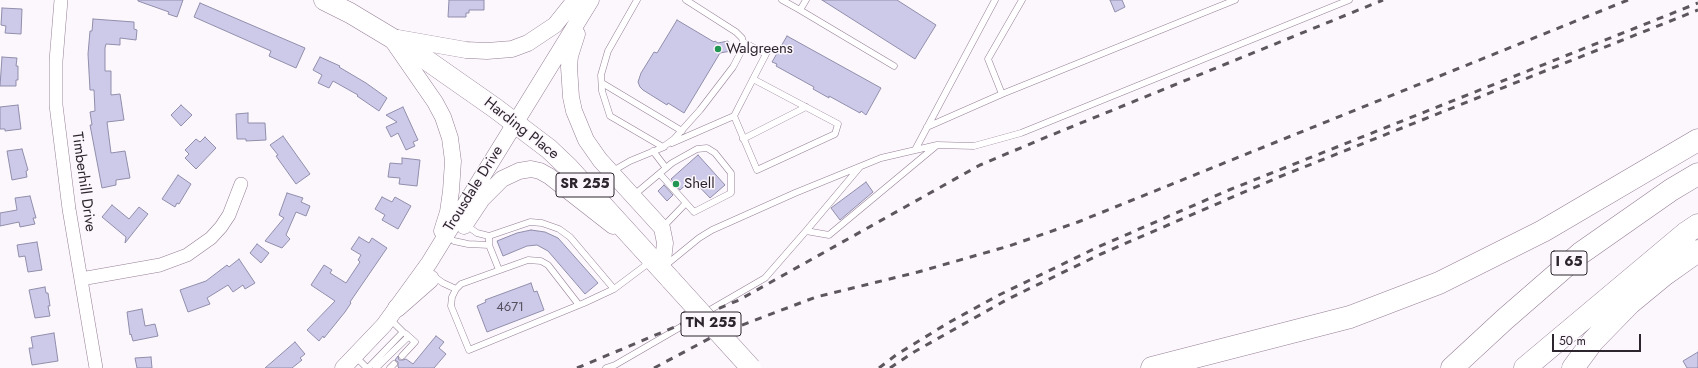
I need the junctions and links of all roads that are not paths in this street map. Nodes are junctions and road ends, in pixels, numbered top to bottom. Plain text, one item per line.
1 (61, 0) edge
2 (324, 0) edge
3 (637, 0) edge
4 (686, 0) edge
5 (782, 0) edge
6 (806, 0) edge
7 (995, 0) edge
8 (1022, 0) edge
9 (1235, 0) edge
10 (1350, 0) edge
11 (584, 4) edge
12 (800, 10) junction
13 (390, 37) junction
14 (743, 42) junction
15 (894, 66) dead end
16 (753, 79) junction
17 (602, 83) junction
18 (1002, 94) junction
19 (806, 106) junction
20 (734, 116) junction
21 (516, 124) junction
22 (927, 127) junction
23 (682, 131) junction
24 (743, 139) junction
25 (1698, 140) edge
26 (937, 145) junction
27 (663, 147) junction
28 (915, 150) junction
29 (653, 151) junction
30 (860, 167) junction
31 (666, 168) junction
32 (611, 172) junction
33 (660, 174) junction
34 (1698, 174) edge
35 (241, 184) dead end
36 (633, 196) junction
37 (686, 203) junction
38 (460, 222) junction
39 (1698, 225) edge
40 (662, 228) junction
41 (806, 231) junction
42 (489, 236) junction
43 (454, 241) junction
44 (489, 245) junction
45 (1698, 251) edge
46 (434, 255) junction
47 (658, 266) junction
48 (499, 270) junction
49 (429, 275) junction
50 (81, 279) junction
51 (456, 289) junction
52 (614, 289) junction
53 (579, 306) junction
54 (393, 313) junction
55 (403, 332) junction
56 (408, 337) junction
57 (355, 356) junction
58 (402, 356) dead end
59 (96, 368) edge
60 (343, 368) edge
61 (367, 368) edge
62 (376, 368) edge
63 (606, 368) edge
64 (751, 368) edge
65 (1152, 368) edge
66 (1452, 368) edge
67 (1525, 368) edge
68 (1573, 368) edge

1 - 50 street, Timberhill Drive
2 - 13 main road, Harding Place / SR 255
3 - 17 lane
4 - 14 lane
5 - 12 lane
6 - 12 lane
7 - 22 lane
8 - 18 lane
9 - 18 lane
10 - 26 lane
11 - 13 street
11 - 21 street, Trousdale Drive
11 - 32 street
12 - 15 lane
13 - 21 main road, Harding Place / SR 255
13 - 46 street
14 - 16 lane
14 - 23 lane
16 - 19 lane
16 - 20 lane
17 - 23 lane
17 - 27 lane
18 - 22 lane
19 - 24 lane
19 - 24 lane
20 - 24 lane
20 - 27 lane
21 - 38 street, Trousdale Drive
21 - 47 main road, Harding Place / SR 255
22 - 28 lane
23 - 27 lane
25 - 65 highway
26 - 28 lane
26 - 41 lane
27 - 29 lane
28 - 30 lane
29 - 31 lane
29 - 32 lane
30 - 41 lane
30 - 47 lane
31 - 33 lane
31 - 37 lane
32 - 36 street
33 - 36 lane
33 - 37 lane
34 - 66 highway, I 65
35 - 50 street
36 - 40 street
37 - 40 lane
38 - 42 lane
38 - 43 street
38 - 46 street, Trousdale Drive
38 - 47 street
39 - 67 highway
40 - 47 street
41 - 63 lane
42 - 44 lane
42 - 52 lane
43 - 44 lane
43 - 49 street
44 - 48 lane
45 - 68 highway
46 - 49 street, Trousdale Drive
47 - 52 lane
47 - 64 main road, Harding Place / TN 255, bridge
48 - 51 lane
48 - 53 lane
49 - 51 lane
49 - 54 main road
50 - 59 street, Timberhill Drive
51 - 53 lane
52 - 53 lane
54 - 55 lane
54 - 57 street
55 - 56 lane
55 - 61 lane
56 - 58 lane
56 - 62 lane
57 - 60 street
57 - 61 lane

